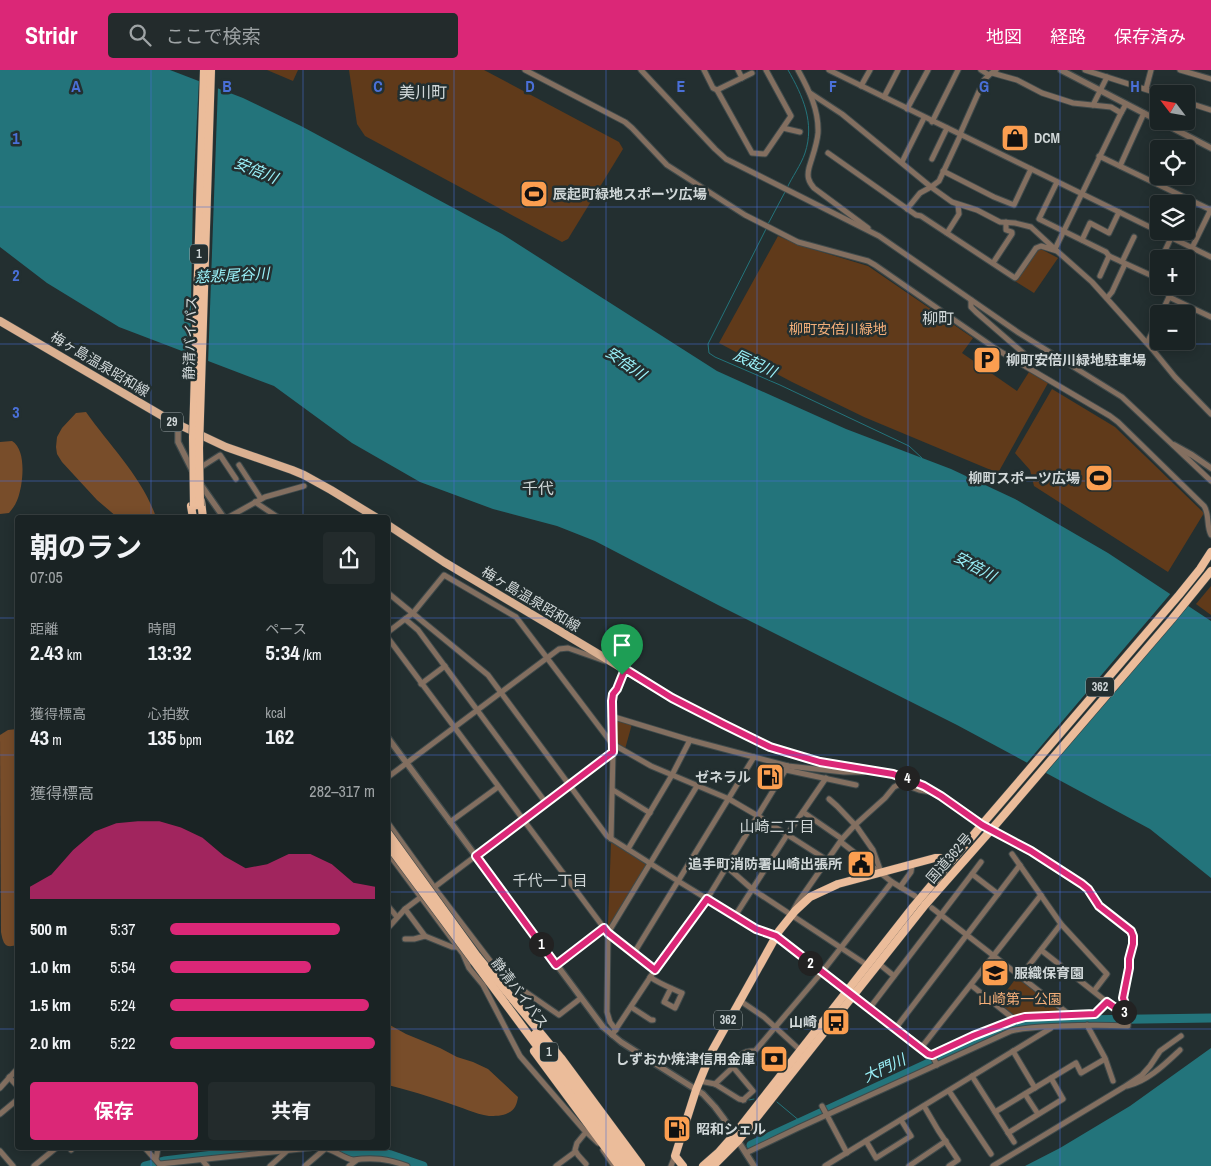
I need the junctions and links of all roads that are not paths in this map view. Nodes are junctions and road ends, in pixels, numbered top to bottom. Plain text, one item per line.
1 (204, 70) edge
2 (211, 70) edge
3 (525, 70) edge
4 (641, 70) edge
5 (704, 70) edge
6 (738, 70) edge
7 (766, 70) edge
8 (798, 70) edge
9 (829, 70) edge
10 (870, 70) edge
11 (898, 70) edge
12 (928, 70) edge
13 (958, 70) edge
14 (981, 70) edge
15 (1061, 70) edge
16 (1085, 70) edge
17 (1151, 70) edge
18 (1180, 70) edge
19 (753, 71) edge
20 (992, 72) edge
21 (1107, 77) junction
22 (742, 78) junction
23 (1211, 79) edge
24 (861, 86) junction
25 (1146, 89) junction
26 (717, 90) junction
27 (1150, 90) edge
28 (1100, 91) junction
29 (810, 93) junction
30 (884, 97) junction
31 (1126, 104) junction
32 (1093, 105) junction
33 (1195, 105) edge
34 (907, 109) junction
35 (1211, 110) edge
36 (1121, 113) junction
37 (1144, 113) junction
38 (1150, 116) edge
39 (924, 118) junction
40 (932, 122) junction
41 (783, 128) junction
42 (947, 128) junction
43 (1176, 130) edge
44 (800, 132) dead end
45 (961, 134) junction
46 (1211, 148) edge
47 (828, 154) dead end
48 (1099, 156) junction
49 (932, 159) dead end
50 (902, 162) junction
51 (1120, 166) junction
52 (1031, 169) junction
53 (943, 171) junction
54 (1057, 182) junction
55 (931, 186) junction
56 (1081, 194) junction
57 (958, 205) junction
58 (907, 209) junction
59 (1211, 210) edge
60 (1119, 212) junction
61 (1006, 222) junction
62 (1150, 228) edge
63 (1064, 231) junction
64 (947, 233) junction
65 (879, 236) junction
66 (1134, 237) dead end
67 (1082, 240) junction
68 (1175, 240) edge
69 (1192, 248) junction
70 (1056, 250) junction
71 (1109, 256) junction
72 (1211, 257) edge
73 (993, 263) junction
74 (1124, 263) junction
75 (1150, 275) edge
76 (1100, 276) dead end
77 (1169, 297) joint
78 (1107, 298) junction
79 (971, 300) junction
80 (1165, 305) edge
81 (1211, 317) edge
82 (0, 321) edge
83 (1150, 337) edge
84 (1147, 343) junction
85 (1024, 365) junction
86 (1211, 414) edge
87 (178, 425) junction
88 (1174, 445) junction
89 (239, 465) dead end
90 (1211, 468) edge
91 (194, 472) junction
92 (236, 479) dead end
93 (1211, 481) edge
94 (304, 486) dead end
95 (261, 499) junction
96 (255, 502) junction
97 (197, 506) junction
98 (195, 515) edge
99 (201, 515) edge
100 (223, 515) edge
101 (231, 515) edge
102 (274, 515) edge
103 (372, 515) edge
104 (390, 525) edge
105 (1211, 535) edge
106 (1211, 552) edge
107 (1211, 571) edge
108 (390, 595) edge
109 (413, 613) junction
110 (405, 619) junction
111 (390, 630) edge
112 (390, 641) edge
113 (547, 657) junction
114 (616, 664) junction
115 (444, 666) junction
116 (625, 669) junction
117 (421, 684) junction
118 (501, 692) junction
119 (477, 710) junction
120 (611, 716) junction
121 (454, 727) junction
122 (690, 740) junction
123 (390, 741) edge
124 (613, 745) junction
125 (613, 752) junction
126 (754, 757) junction
127 (406, 763) junction
128 (787, 768) junction
129 (875, 771) junction
130 (390, 775) edge
131 (672, 775) junction
132 (826, 778) junction
133 (570, 785) junction
134 (856, 785) dead end
135 (697, 786) junction
136 (498, 787) junction
137 (613, 790) junction
138 (941, 796) junction
139 (729, 799) junction
140 (829, 799) dead end
141 (546, 802) junction
142 (803, 812) junction
143 (650, 813) junction
144 (758, 816) junction
145 (523, 820) junction
146 (450, 822) junction
147 (984, 823) junction
148 (855, 825) junction
149 (390, 826) edge
150 (992, 828) junction
151 (787, 835) junction
152 (390, 836) edge
153 (611, 839) junction
154 (841, 841) junction
155 (390, 848) edge
156 (628, 849) junction
157 (1012, 854) dead end
158 (476, 856) junction
159 (390, 857) edge
160 (827, 860) junction
161 (981, 862) dead end
162 (650, 864) junction
163 (949, 864) junction
164 (912, 865) junction
165 (1020, 865) junction
166 (727, 866) junction
167 (880, 872) junction
168 (972, 874) junction
169 (678, 881) junction
170 (892, 882) junction
171 (434, 887) junction
172 (900, 887) junction
173 (752, 889) junction
174 (998, 894) junction
175 (1041, 895) junction
176 (914, 896) dead end
177 (420, 898) junction
178 (707, 899) junction
179 (390, 908) edge
180 (932, 908) dead end
181 (405, 909) junction
182 (941, 915) junction
183 (735, 916) junction
184 (791, 916) junction
185 (398, 917) junction
186 (1061, 924) junction
187 (390, 926) edge
188 (606, 931) junction
189 (966, 935) junction
190 (424, 936) junction
191 (776, 936) junction
192 (406, 939) dead end
193 (458, 947) junction
194 (841, 948) junction
195 (1041, 950) junction
196 (634, 953) junction
197 (994, 956) junction
198 (475, 958) junction
199 (878, 963) junction
200 (556, 965) junction
201 (867, 965) junction
202 (655, 970) junction
203 (822, 972) junction
204 (894, 976) junction
205 (1020, 976) junction
206 (650, 977) junction
207 (490, 982) junction
208 (971, 985) junction
209 (670, 988) dead end
210 (1094, 991) junction
211 (849, 993) junction
212 (581, 998) junction
213 (739, 1000) junction
214 (1107, 1002) junction
215 (631, 1007) junction
216 (869, 1009) junction
217 (1128, 1014) junction
218 (1070, 1015) junction
219 (653, 1020) dead end
220 (1015, 1020) junction
221 (1087, 1025) junction
222 (1054, 1026) junction
223 (775, 1028) junction
224 (895, 1029) junction
225 (614, 1032) junction
226 (1181, 1036) dead end
227 (921, 1048) junction
228 (800, 1050) junction
229 (1180, 1050) dead end
230 (1013, 1051) junction
231 (932, 1055) junction
232 (1105, 1059) junction
233 (937, 1065) junction
234 (733, 1067) junction
235 (15, 1071) edge
236 (972, 1076) junction
237 (9, 1077) junction
238 (1051, 1078) junction
239 (700, 1081) junction
240 (1113, 1081) dead end
241 (15, 1084) edge
242 (715, 1084) junction
243 (1124, 1087) junction
244 (0, 1088) edge
245 (1035, 1088) junction
246 (696, 1090) junction
247 (949, 1091) junction
248 (1025, 1094) junction
249 (15, 1102) edge
250 (822, 1106) dead end
251 (924, 1106) junction
252 (995, 1112) junction
253 (0, 1114) edge
254 (1038, 1114) junction
255 (827, 1115) junction
256 (901, 1120) junction
257 (586, 1132) junction
258 (1008, 1133) junction
259 (736, 1138) junction
260 (866, 1141) junction
261 (946, 1141) junction
262 (1014, 1142) dead end
263 (54, 1150) edge
264 (147, 1150) edge
265 (158, 1150) edge
266 (288, 1150) joint
267 (323, 1150) edge
268 (333, 1150) edge
269 (617, 1150) junction
270 (0, 1151) edge
271 (576, 1152) junction
272 (847, 1153) junction
273 (746, 1154) junction
274 (991, 1154) dead end
275 (675, 1156) junction
276 (357, 1159) junction
277 (202, 1160) junction
278 (918, 1160) junction
279 (159, 1163) edge
280 (586, 1164) dead end
281 (13, 1166) edge
282 (34, 1166) edge
283 (207, 1166) edge
284 (270, 1166) edge
285 (305, 1166) edge
286 (349, 1166) edge
287 (407, 1166) edge
288 (556, 1166) edge
289 (614, 1166) edge
290 (619, 1166) edge
291 (626, 1166) edge
292 (634, 1166) edge
293 (642, 1166) edge
294 (671, 1166) edge
295 (683, 1166) edge
296 (703, 1166) edge
297 (713, 1166) edge
298 (754, 1166) edge
299 (825, 1166) edge
300 (909, 1166) edge
301 (922, 1166) edge
302 (949, 1166) edge
303 (992, 1166) edge

1 - 97 highway, 静清バイパス / 1, bridge
2 - 97 highway, 静清バイパス / 1, bridge
3 - 85 street
4 - 65 street
5 - 26 street
6 - 22 street
7 - 41 street
8 - 29 street
9 - 24 street
10 - 24 street
11 - 30 street
12 - 34 street
13 - 40 street
14 - 20 street
15 - 28 street
16 - 21 street
17 - 25 street
18 - 23 street
19 - 22 street
20 - 32 street
20 - 45 street
21 - 25 street
21 - 28 street
22 - 26 street
24 - 30 street
25 - 27 street
26 - 41 street
28 - 31 street
28 - 32 street
29 - 50 street
29 - 65 street
30 - 34 street
31 - 36 street
31 - 37 street
32 - 36 street
33 - 35 street
34 - 39 street
36 - 48 street
37 - 38 street
37 - 51 street
39 - 40 street
39 - 50 street
40 - 42 street
41 - 44 street
42 - 45 street
42 - 49 street
43 - 46 street
45 - 52 street
45 - 53 street
47 - 58 street
48 - 51 street
48 - 56 street
50 - 55 street
51 - 59 street
52 - 53 street
52 - 54 street
53 - 55 street
54 - 56 street
54 - 63 street
55 - 57 street
55 - 58 street
56 - 60 street
56 - 63 street
57 - 61 street
57 - 64 street
58 - 64 street
59 - 69 street
60 - 62 street
60 - 67 street
61 - 70 street
61 - 73 street
63 - 67 street
63 - 70 street
64 - 73 street
65 - 79 street
66 - 74 street
67 - 71 street
68 - 69 street
69 - 72 street
70 - 73 street
70 - 78 street
71 - 74 street
71 - 76 street
74 - 75 street
74 - 78 street
77 - 80 street
77 - 81 street
78 - 84 street
79 - 85 street
79 - 88 street
82 - 87 main road, 梅ヶ島温泉昭和線 / 29
83 - 84 street
84 - 86 street
85 - 105 street
87 - 91 street
87 - 103 main road, 梅ヶ島温泉昭和線 / 29
88 - 90 street
88 - 93 street
89 - 95 street
91 - 92 street
91 - 100 street
94 - 95 street
95 - 96 street
96 - 101 street
96 - 102 street
97 - 98 highway
97 - 99 highway, 静清バイパス / 1
104 - 114 main road, 梅ヶ島温泉昭和線
106 - 147 highway, 国道362号 / 362
107 - 150 highway, 国道362号 / 362
108 - 109 street
109 - 110 street
109 - 113 street
109 - 118 street
110 - 111 street
110 - 115 street
112 - 117 street
113 - 114 street
113 - 118 street
113 - 124 street
114 - 116 main road, 梅ヶ島温泉昭和線
115 - 117 street
115 - 119 street
116 - 120 street
116 - 129 main road, 梅ヶ島温泉昭和線
117 - 121 street
118 - 119 street
118 - 133 street
119 - 121 street
119 - 141 street
120 - 122 street
120 - 124 street
121 - 127 street
121 - 136 street
122 - 126 street
122 - 131 street
123 - 127 street
124 - 125 street
124 - 131 street
125 - 133 street
125 - 137 street
126 - 128 street
126 - 139 street
127 - 130 street
127 - 146 street
128 - 129 street
128 - 132 street
128 - 144 street
129 - 138 main road, 梅ヶ島温泉昭和線
131 - 135 street
131 - 143 street
132 - 134 street
132 - 142 street
133 - 141 street
133 - 153 street
135 - 139 street
135 - 162 street
136 - 145 street
136 - 146 street
137 - 143 street
137 - 153 street
138 - 147 main road, 梅ヶ島温泉昭和線
138 - 148 street
139 - 144 street
139 - 169 street
140 - 148 street
141 - 145 street
142 - 151 street
142 - 154 street
143 - 156 street
144 - 151 street
144 - 166 street
145 - 158 street
145 - 188 street
146 - 158 street
147 - 150 main road, 梅ヶ島温泉昭和線
147 - 163 highway, 国道362号 / 362
148 - 154 street
148 - 167 street
149 - 171 street
150 - 199 highway, 国道362号 / 362
150 - 217 street
151 - 160 street
151 - 173 street
152 - 198 highway, 静清バイパス / 1, bridge
153 - 156 street
154 - 160 street
154 - 167 street
155 - 198 highway, 静清バイパス / 1, bridge
156 - 162 street
157 - 165 street
158 - 171 street
158 - 200 street
159 - 177 street
160 - 184 street
161 - 168 street
162 - 169 street
162 - 188 street
163 - 164 highway, 国道362号 / 362
163 - 201 highway, 国道362号 / 362
164 - 167 highway, 国道362号 / 362
164 - 172 street
165 - 174 street
165 - 175 street
166 - 173 street
166 - 178 street
167 - 170 street
167 - 184 highway, 国道362号 / 362
168 - 174 street
168 - 182 street
169 - 178 street
169 - 196 street
170 - 172 street
170 - 194 street
171 - 177 street
171 - 212 street
172 - 176 street
173 - 183 street
173 - 184 street
174 - 189 street
175 - 186 street
175 - 197 street
177 - 181 street
177 - 193 street
178 - 183 street
178 - 202 street
179 - 185 street
180 - 182 street
181 - 185 street
181 - 190 street
182 - 189 street
182 - 204 street
183 - 191 street
184 - 191 highway, 国道362号 / 362
184 - 194 street
185 - 187 street
186 - 195 street
186 - 210 street
188 - 196 street
188 - 200 street
188 - 225 street
189 - 197 street
189 - 224 street
190 - 192 street
190 - 193 street
191 - 203 street
191 - 213 highway, 国道362号 / 362
193 - 257 street
194 - 201 street
194 - 203 street
195 - 205 street
195 - 210 street
196 - 202 street
197 - 205 street
197 - 208 street
198 - 207 highway, 静清バイパス / 1
198 - 269 highway, 静清バイパス / 1
198 - 293 highway, 1
199 - 204 street
199 - 211 highway, 国道362号 / 362
200 - 212 street
201 - 211 highway, 国道362号 / 362
202 - 206 street
203 - 211 street
203 - 223 street
204 - 216 street
205 - 218 street
206 - 209 street
206 - 215 street
207 - 269 highway, 静清バイパス / 1
207 - 290 highway, 1
208 - 220 street
208 - 227 street
210 - 214 street
211 - 216 street
211 - 228 highway, 国道362号 / 362
211 - 259 highway, 国道362号 / 362
212 - 225 street
213 - 223 street
213 - 239 highway, 国道362号 / 362
214 - 217 street
214 - 218 street
215 - 219 street
215 - 225 street
216 - 224 street
217 - 221 street
218 - 220 street
220 - 231 street
221 - 222 street
221 - 232 street
222 - 230 street
222 - 233 street
223 - 228 street
223 - 234 street
224 - 227 street
225 - 246 street
226 - 243 street
227 - 231 street
228 - 259 highway, 国道362号 / 362
229 - 243 street
230 - 236 street
230 - 245 street
231 - 233 street
232 - 238 street
232 - 240 street
233 - 255 street
234 - 242 street
234 - 242 street
235 - 237 street
236 - 247 street
236 - 252 street
237 - 241 street
237 - 244 street
238 - 245 street
238 - 254 street
239 - 242 street
239 - 246 highway, 国道362号 / 362
243 - 303 street
245 - 248 street
246 - 259 street
246 - 275 highway, 国道362号 / 362
247 - 251 street
247 - 274 street
248 - 252 street
248 - 254 street
249 - 253 street
250 - 255 street
251 - 256 street
251 - 261 street
252 - 258 street
254 - 258 street
255 - 272 street
255 - 273 street
256 - 260 street
256 - 260 street
257 - 271 street
257 - 289 street
258 - 262 street
259 - 273 street
259 - 296 highway, 国道362号 / 362
259 - 297 highway, 国道362号 / 362
260 - 272 street
261 - 278 street
261 - 302 street
263 - 282 street
264 - 279 street
265 - 279 street
266 - 277 street
266 - 284 street
267 - 285 street
268 - 276 street
269 - 291 highway, 静清バイパス / 1
269 - 292 highway, 静清バイパス / 1
270 - 281 street
271 - 280 street
271 - 288 street
272 - 299 street
273 - 298 street
275 - 294 street
275 - 295 highway
276 - 286 street
276 - 287 street
277 - 279 street
277 - 283 street
278 - 300 street
278 - 301 street

